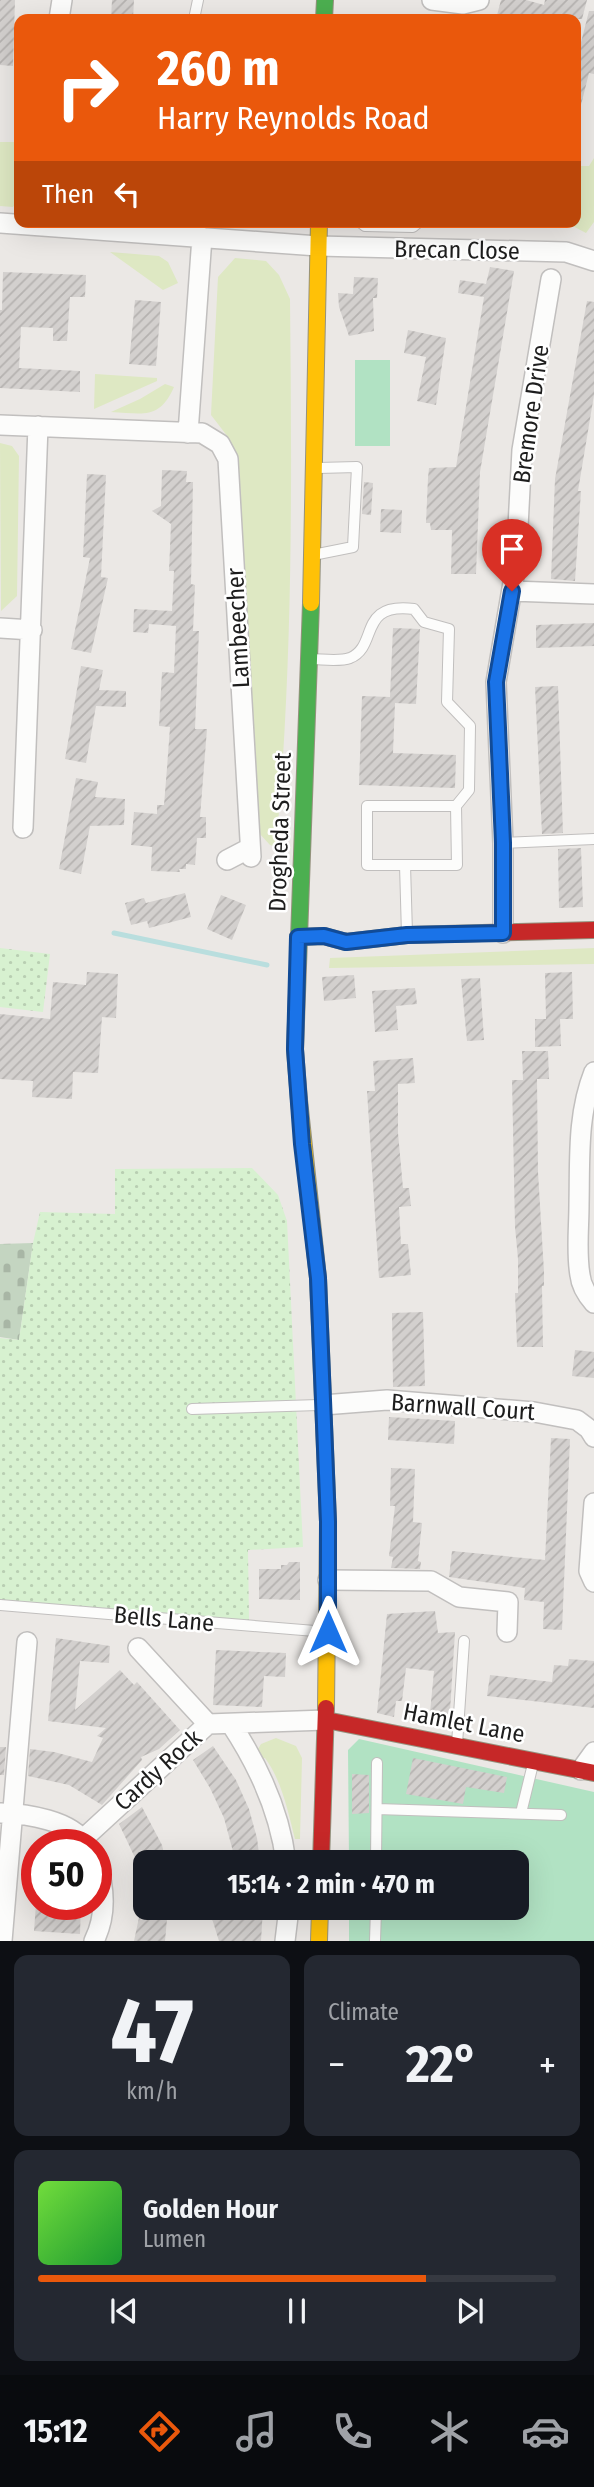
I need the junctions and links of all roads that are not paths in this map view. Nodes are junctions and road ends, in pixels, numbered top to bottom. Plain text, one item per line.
1 (432, 0) edge
2 (479, 0) edge
3 (155, 228) edge
4 (318, 228) edge
5 (202, 237) junction
6 (318, 246) junction
7 (594, 261) edge
8 (551, 279) dead end
9 (0, 425) edge
10 (38, 426) junction
11 (188, 433) junction
12 (314, 468) junction
13 (313, 555) junction
14 (512, 591) junction
15 (594, 594) edge
16 (0, 628) edge
17 (32, 630) junction
18 (310, 659) junction
19 (456, 806) junction
20 (23, 828) dead end
21 (594, 839) edge
22 (503, 843) junction
23 (227, 860) dead end
24 (405, 865) junction
25 (594, 930) edge
26 (503, 933) junction
27 (407, 935) junction
28 (298, 937) junction
29 (594, 1072) edge
30 (587, 1123) edge
31 (594, 1303) edge
32 (323, 1405) junction
33 (192, 1409) dead end
34 (594, 1437) edge
35 (594, 1503) edge
36 (328, 1580) junction
37 (594, 1582) edge
38 (0, 1605) edge
39 (328, 1632) junction
40 (507, 1632) dead end
41 (464, 1641) dead end
42 (27, 1642) dead end
43 (138, 1648) dead end
44 (326, 1720) junction
45 (208, 1724) junction
46 (231, 1724) junction
47 (457, 1745) junction
48 (594, 1752) edge
49 (534, 1760) junction
50 (377, 1763) dead end
51 (588, 1772) edge
52 (377, 1809) junction
53 (6, 1813) edge
54 (521, 1813) junction
55 (561, 1815) dead end
56 (68, 1829) edge
57 (98, 1829) edge
58 (283, 1850) edge
59 (321, 1850) edge
60 (376, 1850) edge
61 (100, 1920) edge
62 (288, 1920) edge
63 (319, 1920) edge
64 (376, 1920) edge
65 (2, 1941) edge
66 (94, 1941) edge
67 (285, 1941) edge
68 (318, 1941) edge
69 (375, 1941) edge

1 - 2 street
3 - 5 street, Brecan Close
4 - 6 main road, Drogheda Street
5 - 6 street, Brecan Close
5 - 11 street
6 - 7 street, Brecan Close
6 - 12 main road, Drogheda Street
8 - 14 street, Bremore Drive
9 - 10 street, Lambeecher
10 - 11 street, Lambeecher
10 - 17 street
11 - 23 street, Lambeecher
12 - 13 main road, Drogheda Street
12 - 13 lane
13 - 18 main road, Drogheda Street
14 - 15 street
14 - 22 street, Bremore Drive
16 - 17 street
17 - 20 street
18 - 19 lane
18 - 28 main road, Drogheda Street
19 - 24 lane
19 - 24 lane
21 - 22 lane
22 - 26 street, Bremore Drive
24 - 27 lane
25 - 26 main road
26 - 27 main road
27 - 28 main road
28 - 32 main road, Drogheda Street
29 - 30 street
30 - 31 street
32 - 33 lane
32 - 34 street, Barnwall Court
32 - 36 main road, Drogheda Street
35 - 37 street
36 - 39 main road, Drogheda Street
36 - 40 street
38 - 39 lane, Bells Lane
39 - 44 main road, Drogheda Street
41 - 47 lane
42 - 53 street
43 - 45 street
44 - 46 street, Cardy Rock
44 - 47 main road, Hamlet Lane
44 - 59 main road, Drogheda Street
45 - 46 street, Cardy Rock
45 - 57 street, Cardy Rock
46 - 58 street
47 - 49 main road, Hamlet Lane
48 - 51 street
49 - 51 main road, Hamlet Lane
49 - 54 lane
50 - 52 lane
52 - 54 lane
52 - 60 lane
53 - 56 street
53 - 65 street
54 - 55 lane
61 - 66 street
62 - 67 street
63 - 68 main road
64 - 69 lane

